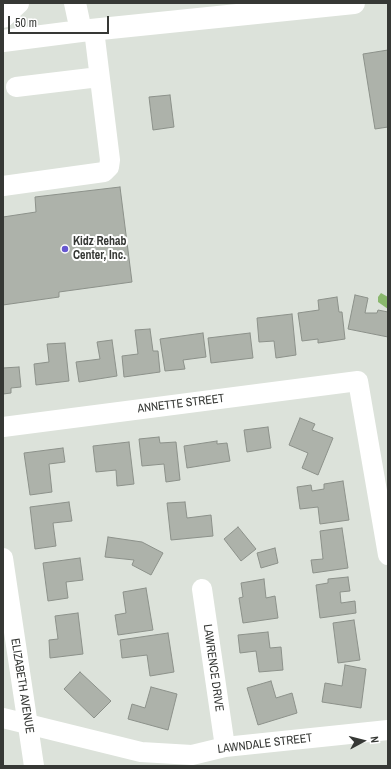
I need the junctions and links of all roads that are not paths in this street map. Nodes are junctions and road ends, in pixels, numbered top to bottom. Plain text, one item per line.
1 (18, 3) edge
2 (75, 3) edge
3 (354, 3) edge
4 (305, 5) edge
5 (3, 17) edge
6 (87, 31) junction
7 (3, 42) edge
8 (99, 77) junction
9 (16, 87) dead end
10 (3, 186) edge
11 (3, 426) edge
12 (388, 555) edge
13 (3, 558) edge
14 (202, 589) dead end
15 (3, 718) edge
16 (28, 723) junction
17 (388, 730) edge
18 (225, 747) junction
19 (34, 766) edge

1 - 5 main road
2 - 6 main road
3 - 4 main road
4 - 6 main road
6 - 7 main road
6 - 8 street
8 - 9 street
8 - 10 street
11 - 12 street, ANNETTE STREET
13 - 16 street, ELIZABETH AVENUE
14 - 18 street, LAWRENCE DRIVE
15 - 16 street, LAWNDALE STREET
16 - 18 street, LAWNDALE STREET
16 - 19 street, ELIZABETH AVENUE
17 - 18 street, LAWNDALE STREET

